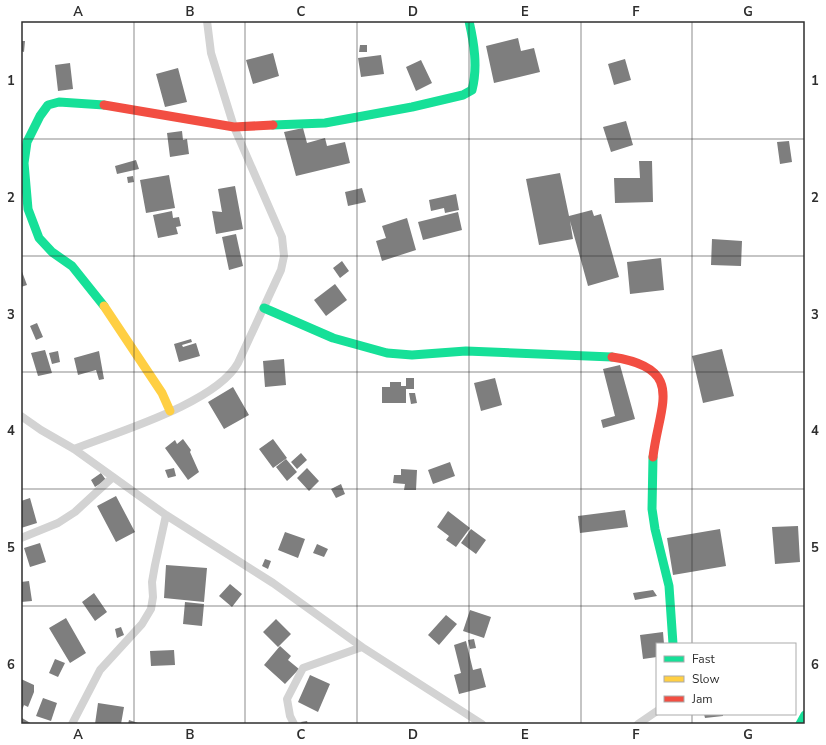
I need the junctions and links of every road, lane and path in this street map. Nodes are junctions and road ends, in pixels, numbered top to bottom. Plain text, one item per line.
1 (207, 21) edge
2 (469, 21) edge
3 (234, 127) junction
4 (264, 308) junction
5 (170, 411) junction
6 (21, 416) edge
7 (74, 449) junction
8 (113, 477) junction
9 (166, 515) junction
10 (21, 538) edge
11 (673, 643) edge
12 (362, 647) junction
13 (656, 712) edge
14 (805, 715) edge
15 (72, 724) edge
16 (294, 724) edge
17 (482, 724) edge
18 (638, 724) edge
19 (800, 724) edge

1 - 3 street
2 - 3 street
3 - 4 street
3 - 5 street
4 - 5 street
4 - 11 street
5 - 7 street
6 - 7 street
7 - 8 street
8 - 9 street
8 - 10 street
9 - 12 street
9 - 15 street
12 - 16 street
12 - 17 street
13 - 18 street
14 - 19 street

